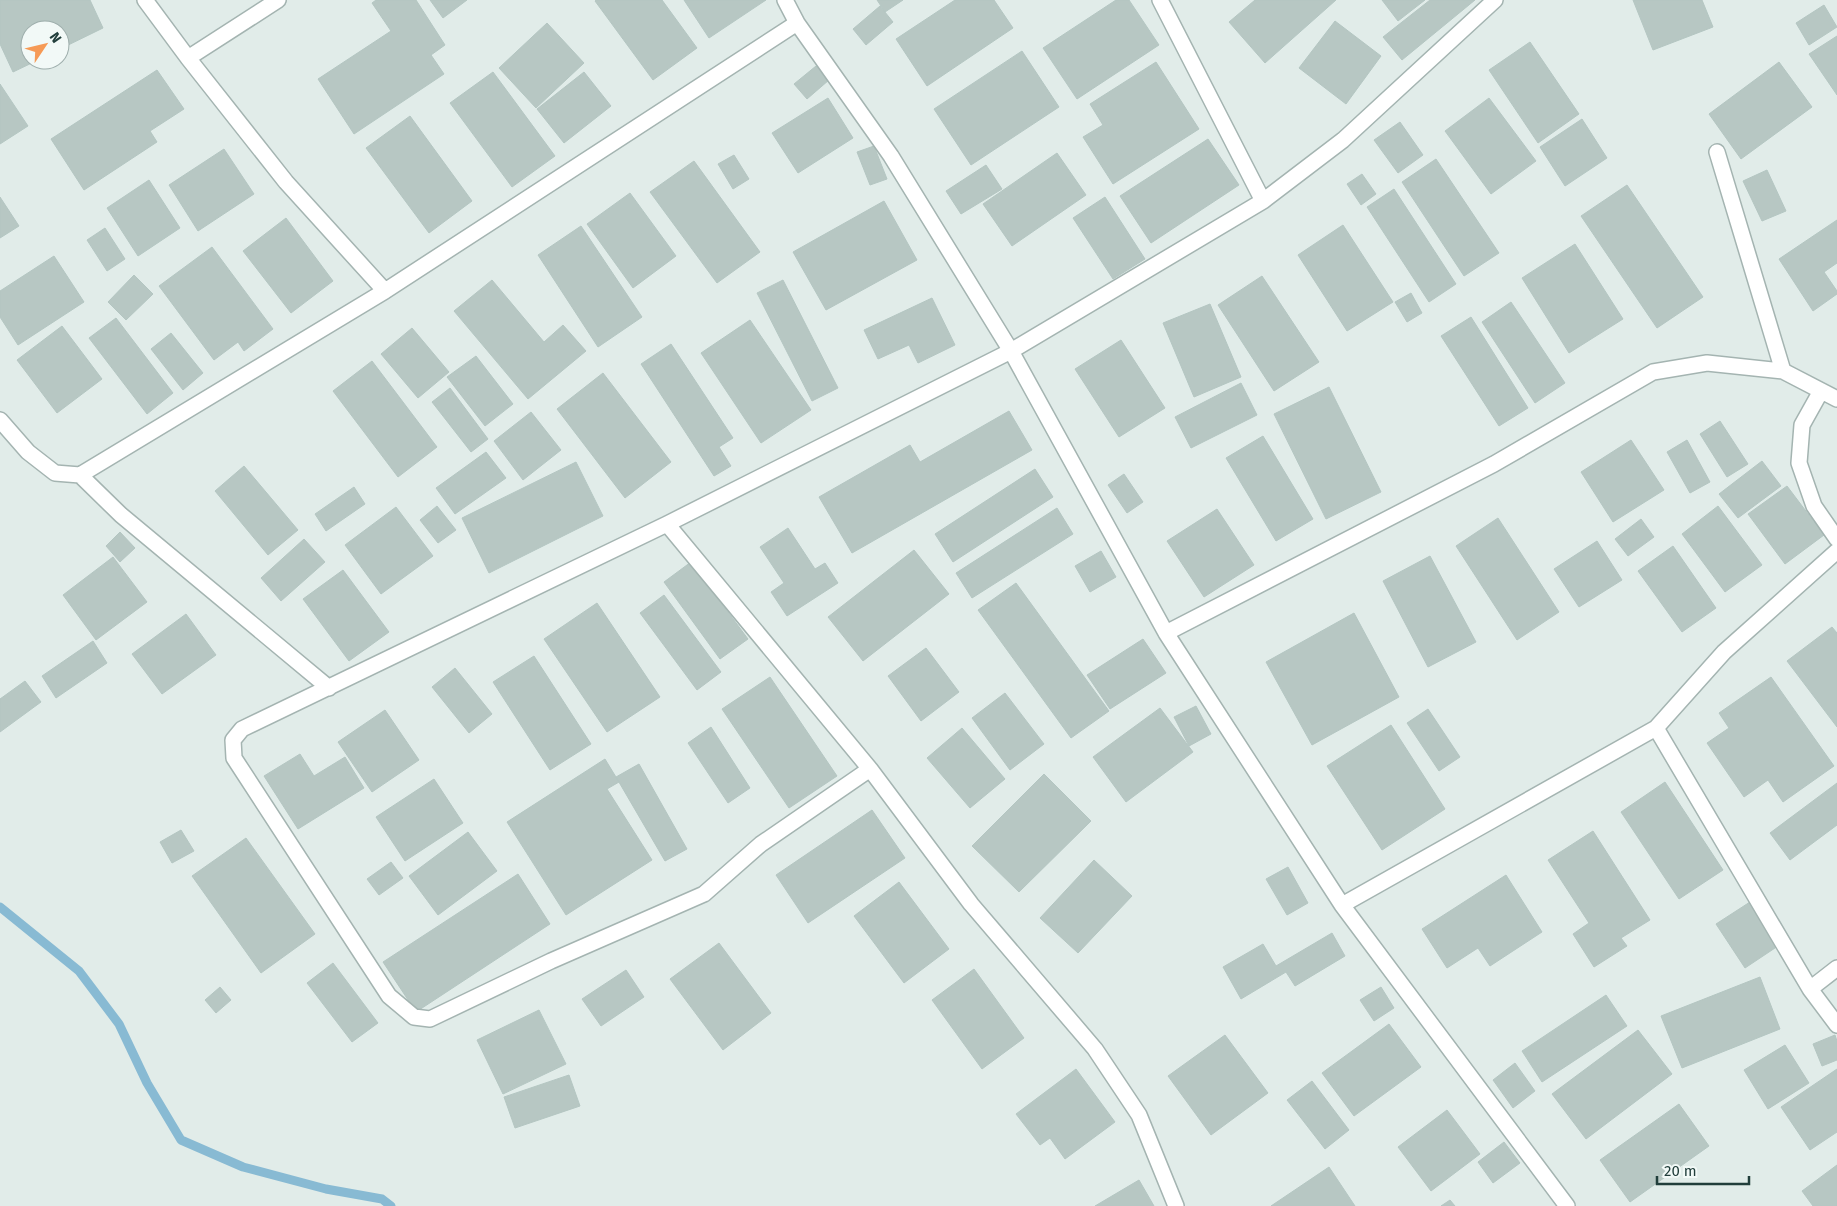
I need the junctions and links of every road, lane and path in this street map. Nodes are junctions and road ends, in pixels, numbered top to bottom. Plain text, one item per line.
1 (145, 0) edge
2 (278, 0) edge
3 (785, 0) edge
4 (1160, 0) edge
5 (1495, 0) edge
6 (796, 23) junction
7 (188, 58) junction
8 (1717, 152) dead end
9 (1263, 201) junction
10 (385, 291) junction
11 (1011, 352) junction
12 (1782, 371) junction
13 (1822, 391) junction
14 (1837, 399) edge
15 (0, 420) edge
16 (80, 475) junction
17 (667, 524) junction
18 (1837, 538) edge
19 (1837, 551) edge
20 (1166, 633) junction
21 (330, 688) junction
22 (1656, 728) junction
23 (870, 769) junction
24 (1342, 905) junction
25 (1837, 968) edge
26 (1810, 989) junction
27 (1837, 1025) edge
28 (1176, 1206) edge
29 (1567, 1206) edge

1 - 7 street
2 - 7 street
3 - 6 street
4 - 9 street
5 - 9 street
6 - 10 street
6 - 11 street
7 - 10 street
8 - 12 street
9 - 11 street
10 - 16 street
11 - 17 street
11 - 20 street
12 - 13 street
12 - 20 street
13 - 14 street
13 - 18 street
15 - 16 street
16 - 21 street
17 - 21 street
17 - 23 street
19 - 22 street
20 - 24 street
21 - 23 street
22 - 24 street
22 - 26 street
23 - 28 street
24 - 29 street
25 - 26 street
26 - 27 street

